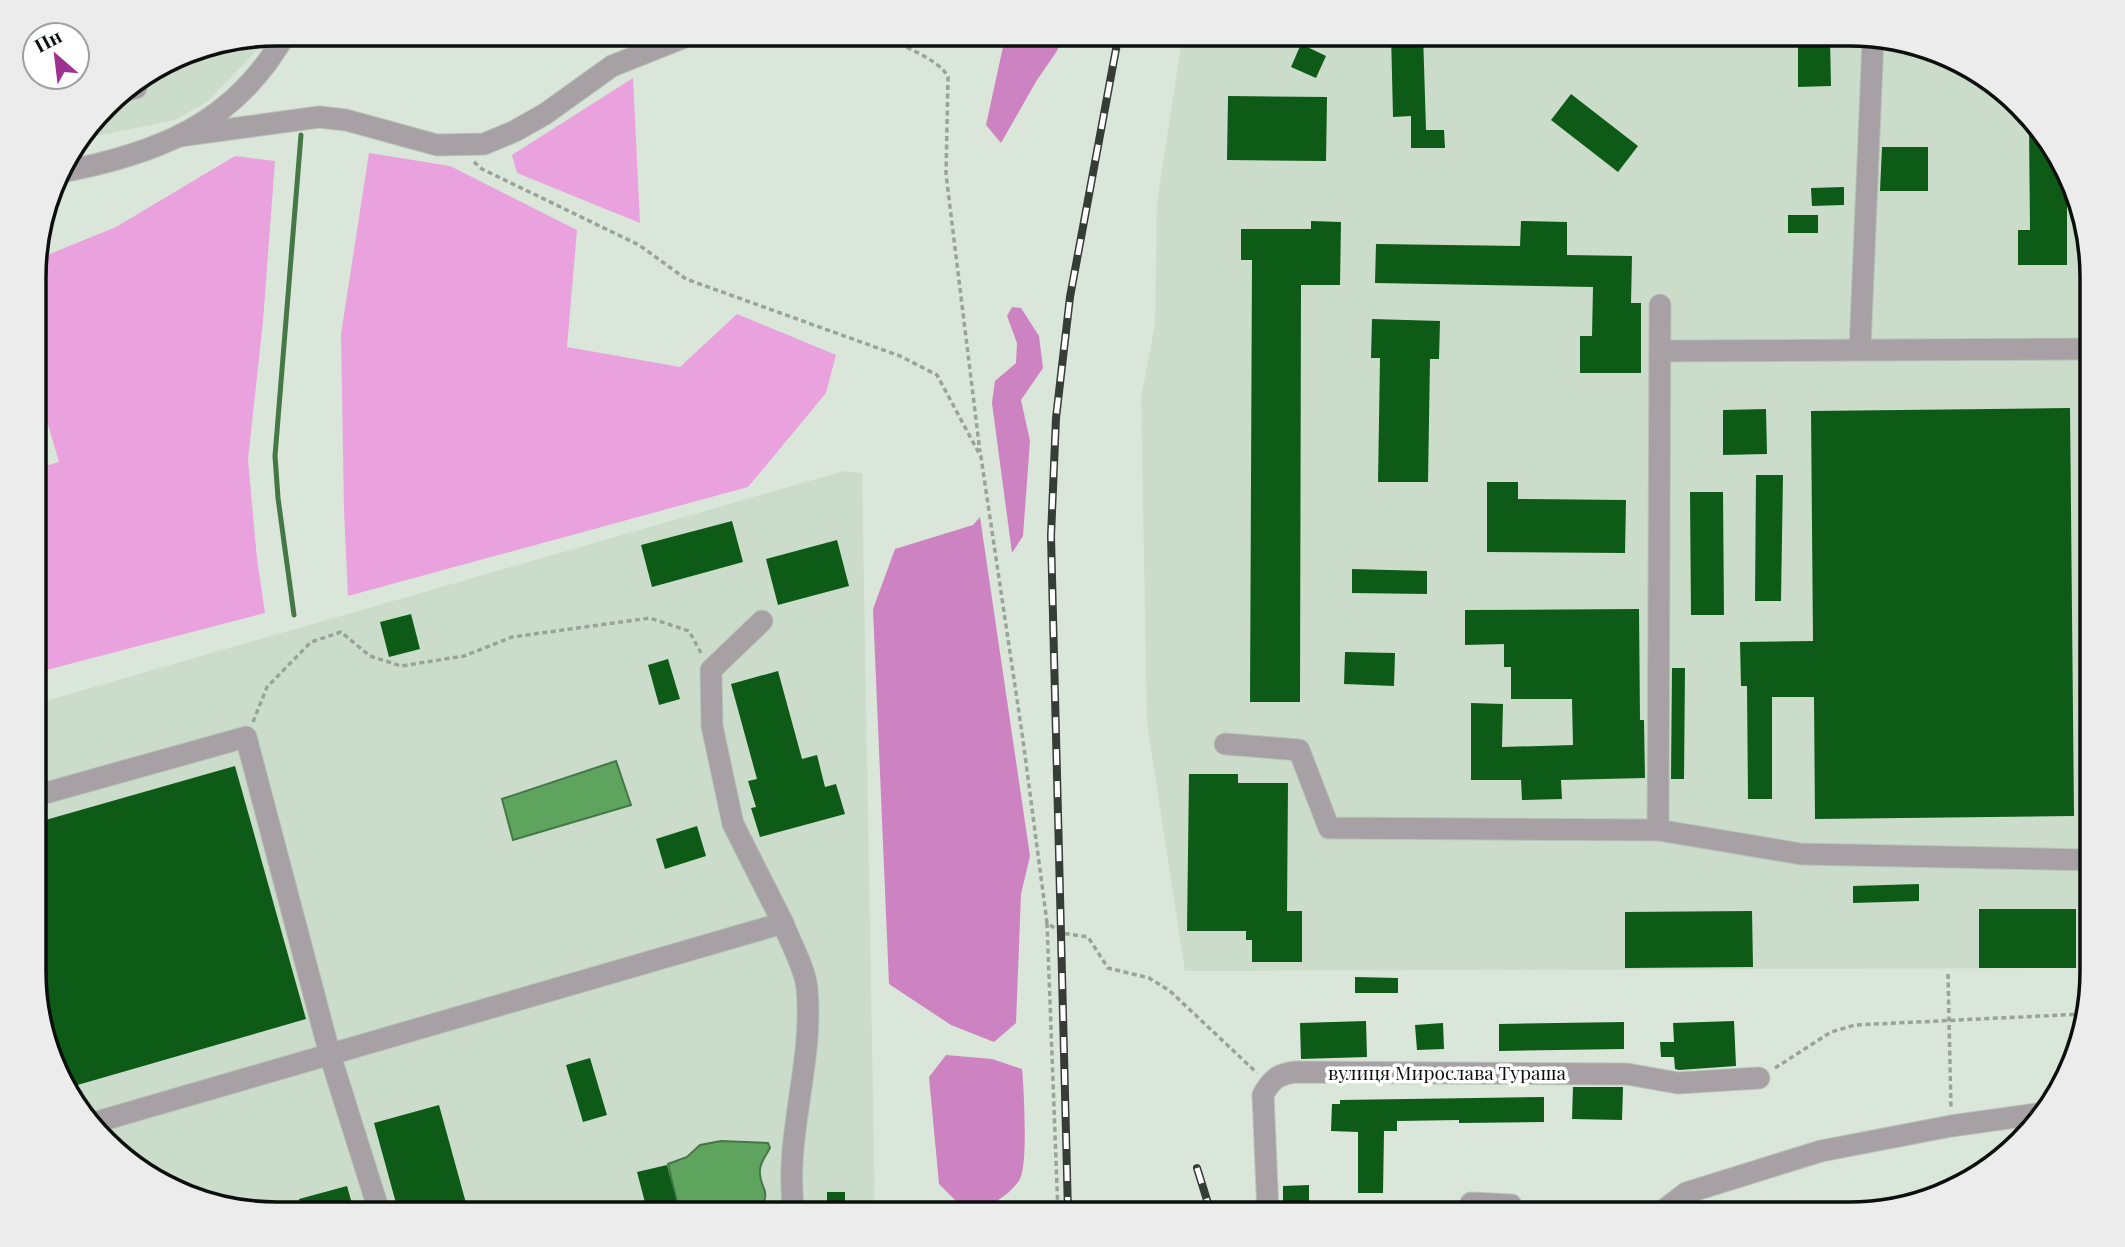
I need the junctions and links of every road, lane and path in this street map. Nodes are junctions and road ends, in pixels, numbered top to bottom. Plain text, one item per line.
1 (277, 46) edge
2 (662, 46) edge
3 (903, 46) edge
4 (1873, 47) edge
5 (180, 136) junction
6 (457, 146) junction
7 (72, 170) edge
8 (1660, 305) dead end
9 (1860, 348) junction
10 (2079, 349) edge
11 (1660, 351) junction
12 (981, 457) junction
13 (762, 621) dead end
14 (711, 670) junction
15 (246, 737) junction
16 (1225, 744) dead end
17 (46, 793) edge
18 (1658, 830) junction
19 (2079, 860) edge
20 (783, 923) junction
21 (1047, 923) junction
22 (1948, 974) dead end
23 (2075, 1014) edge
24 (1948, 1019) junction
25 (330, 1055) junction
26 (1759, 1078) joint
27 (1268, 1084) junction
28 (2028, 1115) edge
29 (101, 1121) edge
30 (1951, 1126) junction
31 (1267, 1201) edge
32 (1675, 1201) edge
33 (376, 1202) edge
34 (792, 1202) edge
35 (1058, 1202) edge

1 - 5 street
2 - 6 street
3 - 12 path
4 - 9 street
5 - 6 street
5 - 7 street
6 - 12 path
8 - 11 street
9 - 10 street
9 - 11 street
11 - 18 street
12 - 21 path
13 - 14 street
14 - 15 path
14 - 20 street
15 - 17 street
15 - 25 street
16 - 18 street
18 - 19 street
20 - 25 street
20 - 34 street
21 - 27 path
21 - 35 path
22 - 24 path
23 - 24 path
24 - 26 path
24 - 30 path
25 - 29 street
25 - 33 street
26 - 27 street, вулиця Мирослава Тураша
27 - 31 street
28 - 30 street
30 - 32 street

